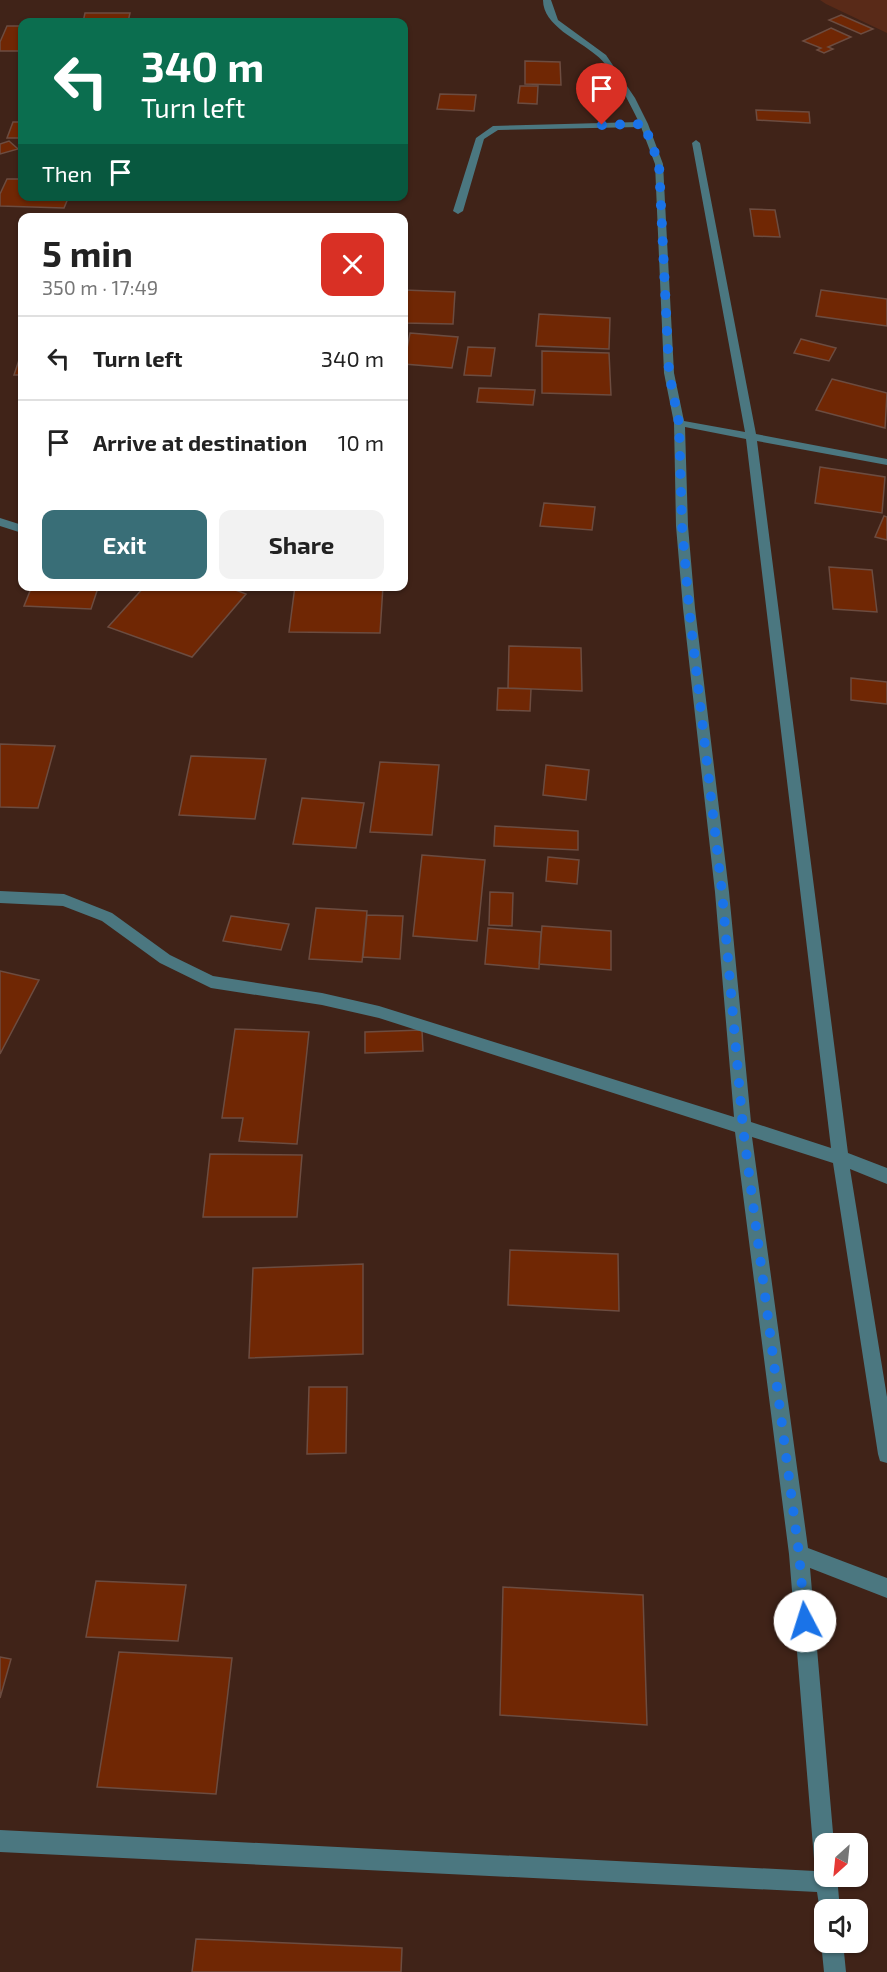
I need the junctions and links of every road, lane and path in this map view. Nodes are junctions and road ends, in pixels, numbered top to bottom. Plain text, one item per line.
1 (548, 0) edge
2 (644, 124) junction
3 (696, 143) dead end
4 (458, 211) dead end
5 (679, 423) junction
6 (752, 435) junction
7 (887, 462) edge
8 (0, 522) edge
9 (18, 528) edge
10 (0, 897) edge
11 (743, 1128) junction
12 (840, 1158) junction
13 (887, 1176) edge
14 (887, 1454) edge
15 (799, 1554) junction
16 (887, 1587) edge
17 (822, 1833) edge
18 (0, 1841) edge
19 (814, 1875) edge
20 (833, 1953) edge
21 (835, 1972) edge

1 - 2 street
2 - 4 street
2 - 5 street
3 - 6 street
5 - 6 street
5 - 11 street
6 - 7 street
6 - 12 street
8 - 9 street
10 - 11 street
11 - 12 street
11 - 15 street
12 - 13 street
12 - 14 street
15 - 16 street
15 - 17 street
18 - 19 street
20 - 21 street

